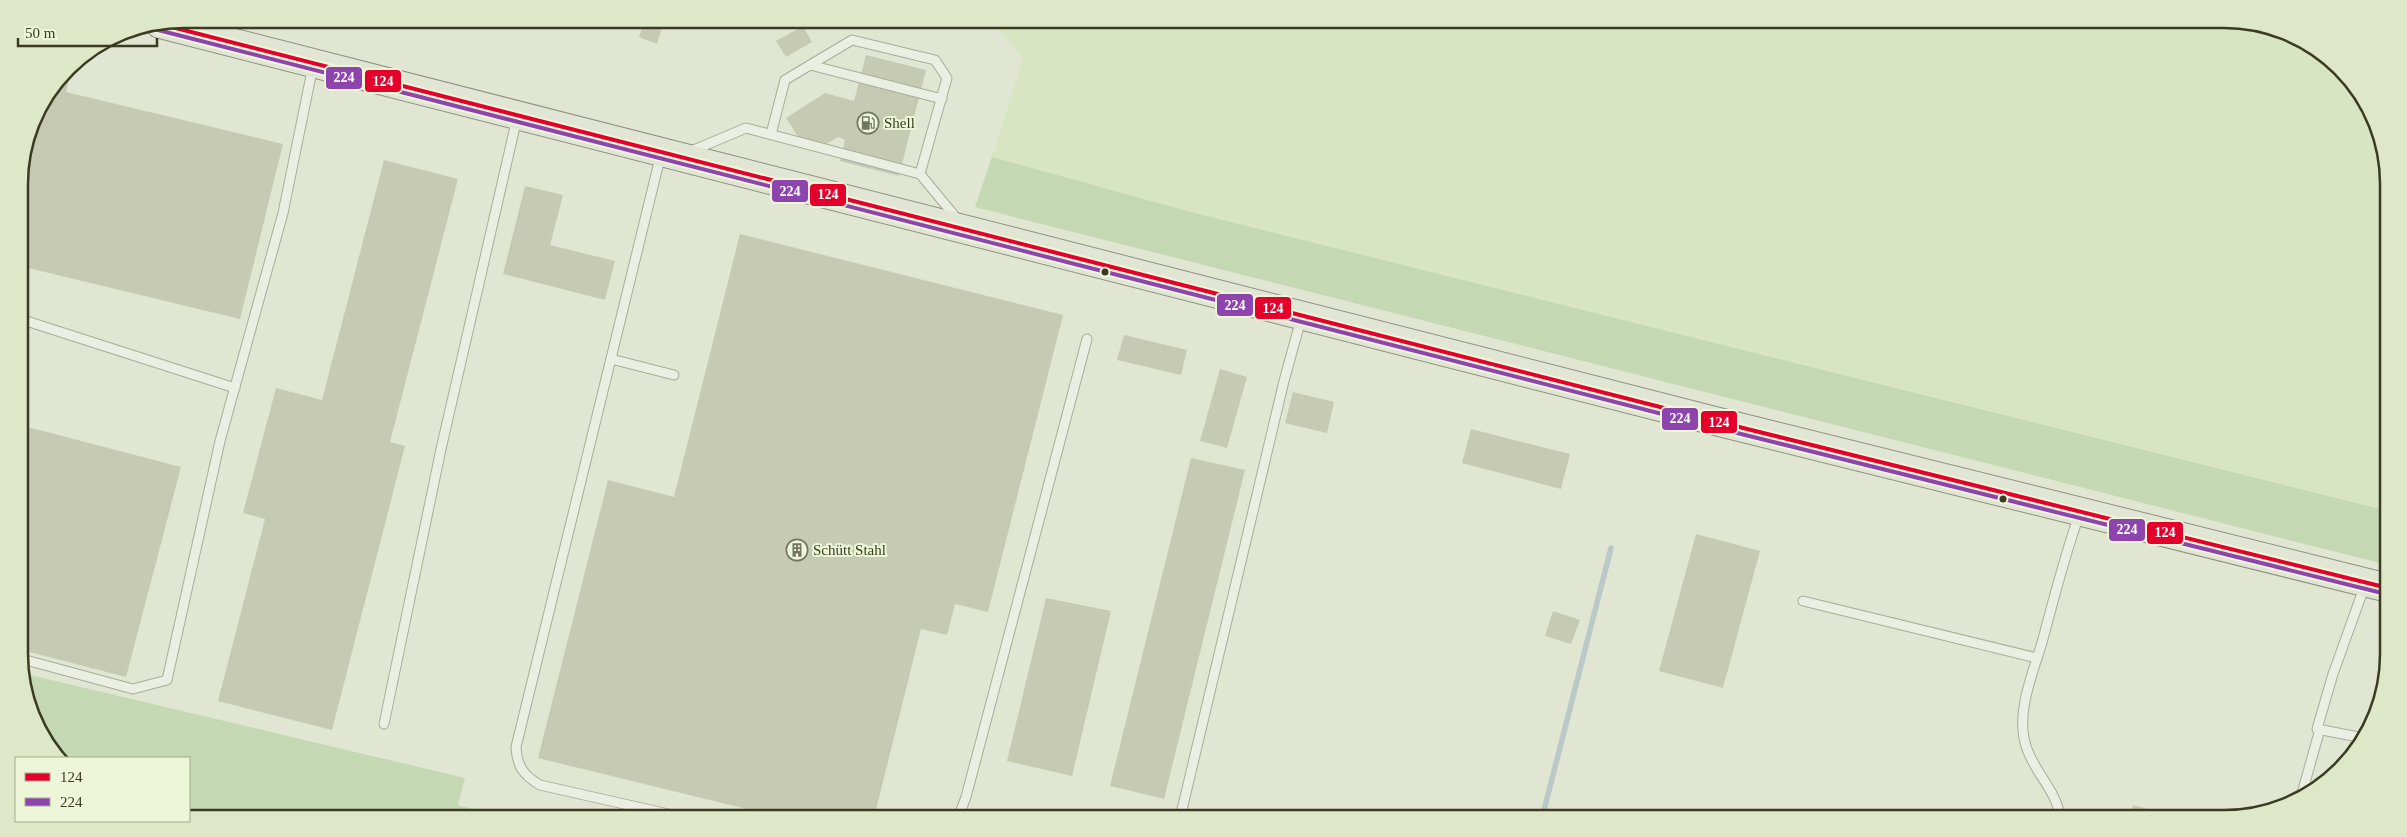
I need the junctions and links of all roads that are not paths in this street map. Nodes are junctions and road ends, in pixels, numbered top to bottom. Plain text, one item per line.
1 (176, 28) edge
2 (314, 63) junction
3 (810, 65) junction
4 (942, 99) junction
5 (518, 115) junction
6 (771, 134) junction
7 (670, 154) junction
8 (920, 174) junction
9 (965, 228) junction
10 (1303, 314) junction
11 (28, 322) edge
12 (1087, 339) dead end
13 (611, 359) junction
14 (674, 375) dead end
15 (235, 388) junction
16 (2080, 512) junction
17 (2377, 586) edge
18 (1803, 601) dead end
19 (2037, 658) junction
20 (28, 661) edge
21 (384, 724) dead end
22 (2320, 729) junction
23 (2355, 736) edge
24 (2304, 787) edge
25 (2057, 809) edge
26 (651, 810) edge
27 (961, 810) edge
28 (1182, 810) edge

1 - 2 main road
2 - 5 main road
2 - 15 lane
3 - 4 lane
3 - 4 lane
3 - 6 lane
4 - 8 lane
5 - 7 main road
5 - 21 lane
6 - 7 lane
6 - 8 lane
7 - 9 main road
7 - 13 lane
8 - 9 lane
9 - 10 main road
10 - 16 main road
10 - 28 lane
11 - 15 lane
12 - 27 lane
13 - 14 lane
13 - 26 lane
15 - 20 lane
16 - 17 main road
16 - 19 lane
17 - 22 lane
18 - 19 lane
19 - 25 lane
22 - 23 lane
22 - 24 lane

